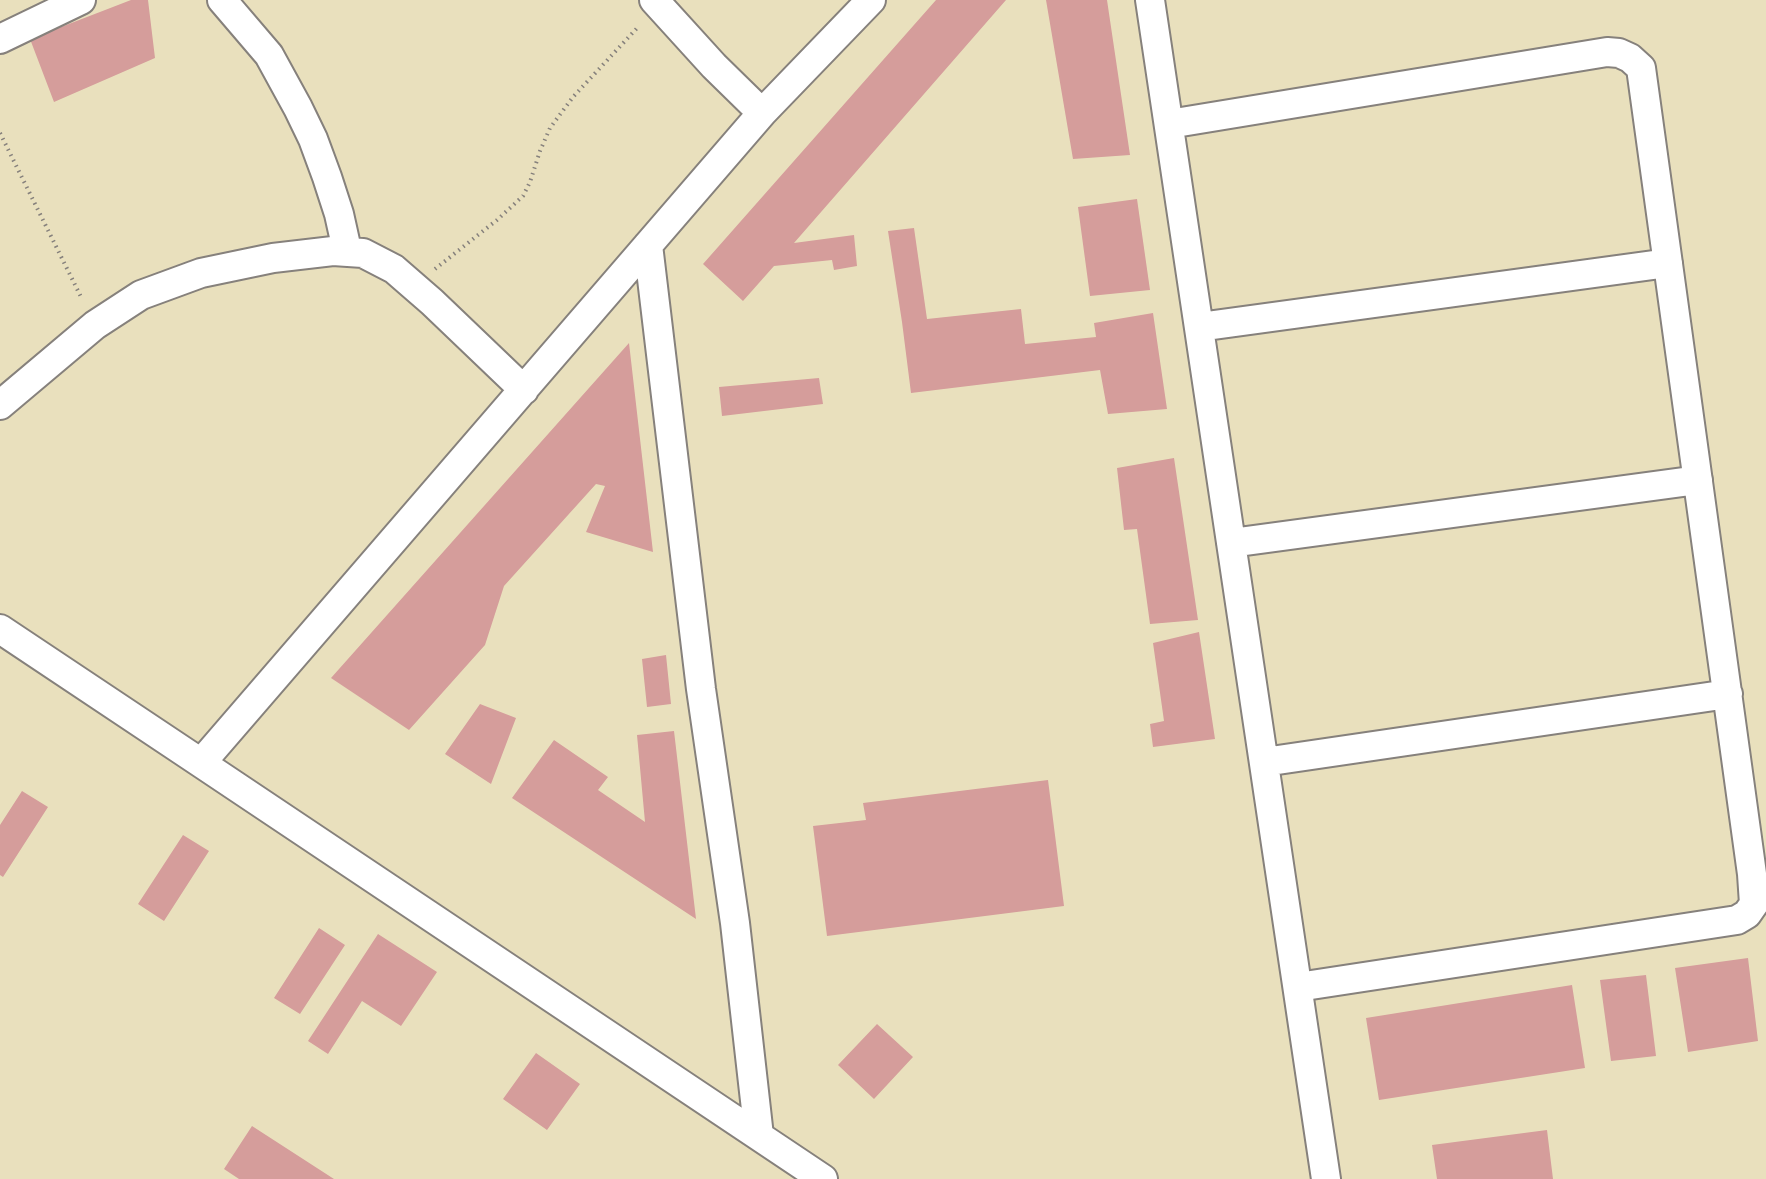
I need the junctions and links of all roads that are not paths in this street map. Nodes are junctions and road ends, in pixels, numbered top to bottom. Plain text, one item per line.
1 (81, 0) edge
2 (222, 0) edge
3 (871, 0) edge
4 (1150, 0) edge
5 (656, 2) edge
6 (0, 39) edge
7 (762, 113) junction
8 (1169, 124) junction
9 (648, 245) junction
10 (347, 250) junction
11 (1668, 263) junction
12 (1199, 327) junction
13 (524, 390) junction
14 (0, 405) edge
15 (1698, 480) junction
16 (1231, 543) junction
17 (0, 629) edge
18 (1728, 694) junction
19 (1264, 762) junction
20 (201, 763) junction
21 (1759, 908) edge
22 (1298, 987) junction
23 (759, 1136) junction
24 (823, 1179) edge
25 (1326, 1179) edge

1 - 6 street
2 - 10 street
3 - 7 street
4 - 8 street
5 - 7 street
7 - 9 street
8 - 11 street
8 - 12 street
9 - 13 street
9 - 23 street
10 - 13 street
10 - 14 street
11 - 12 street
11 - 15 street
12 - 16 street
13 - 20 street
15 - 16 street
15 - 18 street
16 - 19 street
17 - 20 street
18 - 19 street
18 - 21 street
19 - 22 street
20 - 23 street
21 - 22 street
22 - 25 street
23 - 24 street

